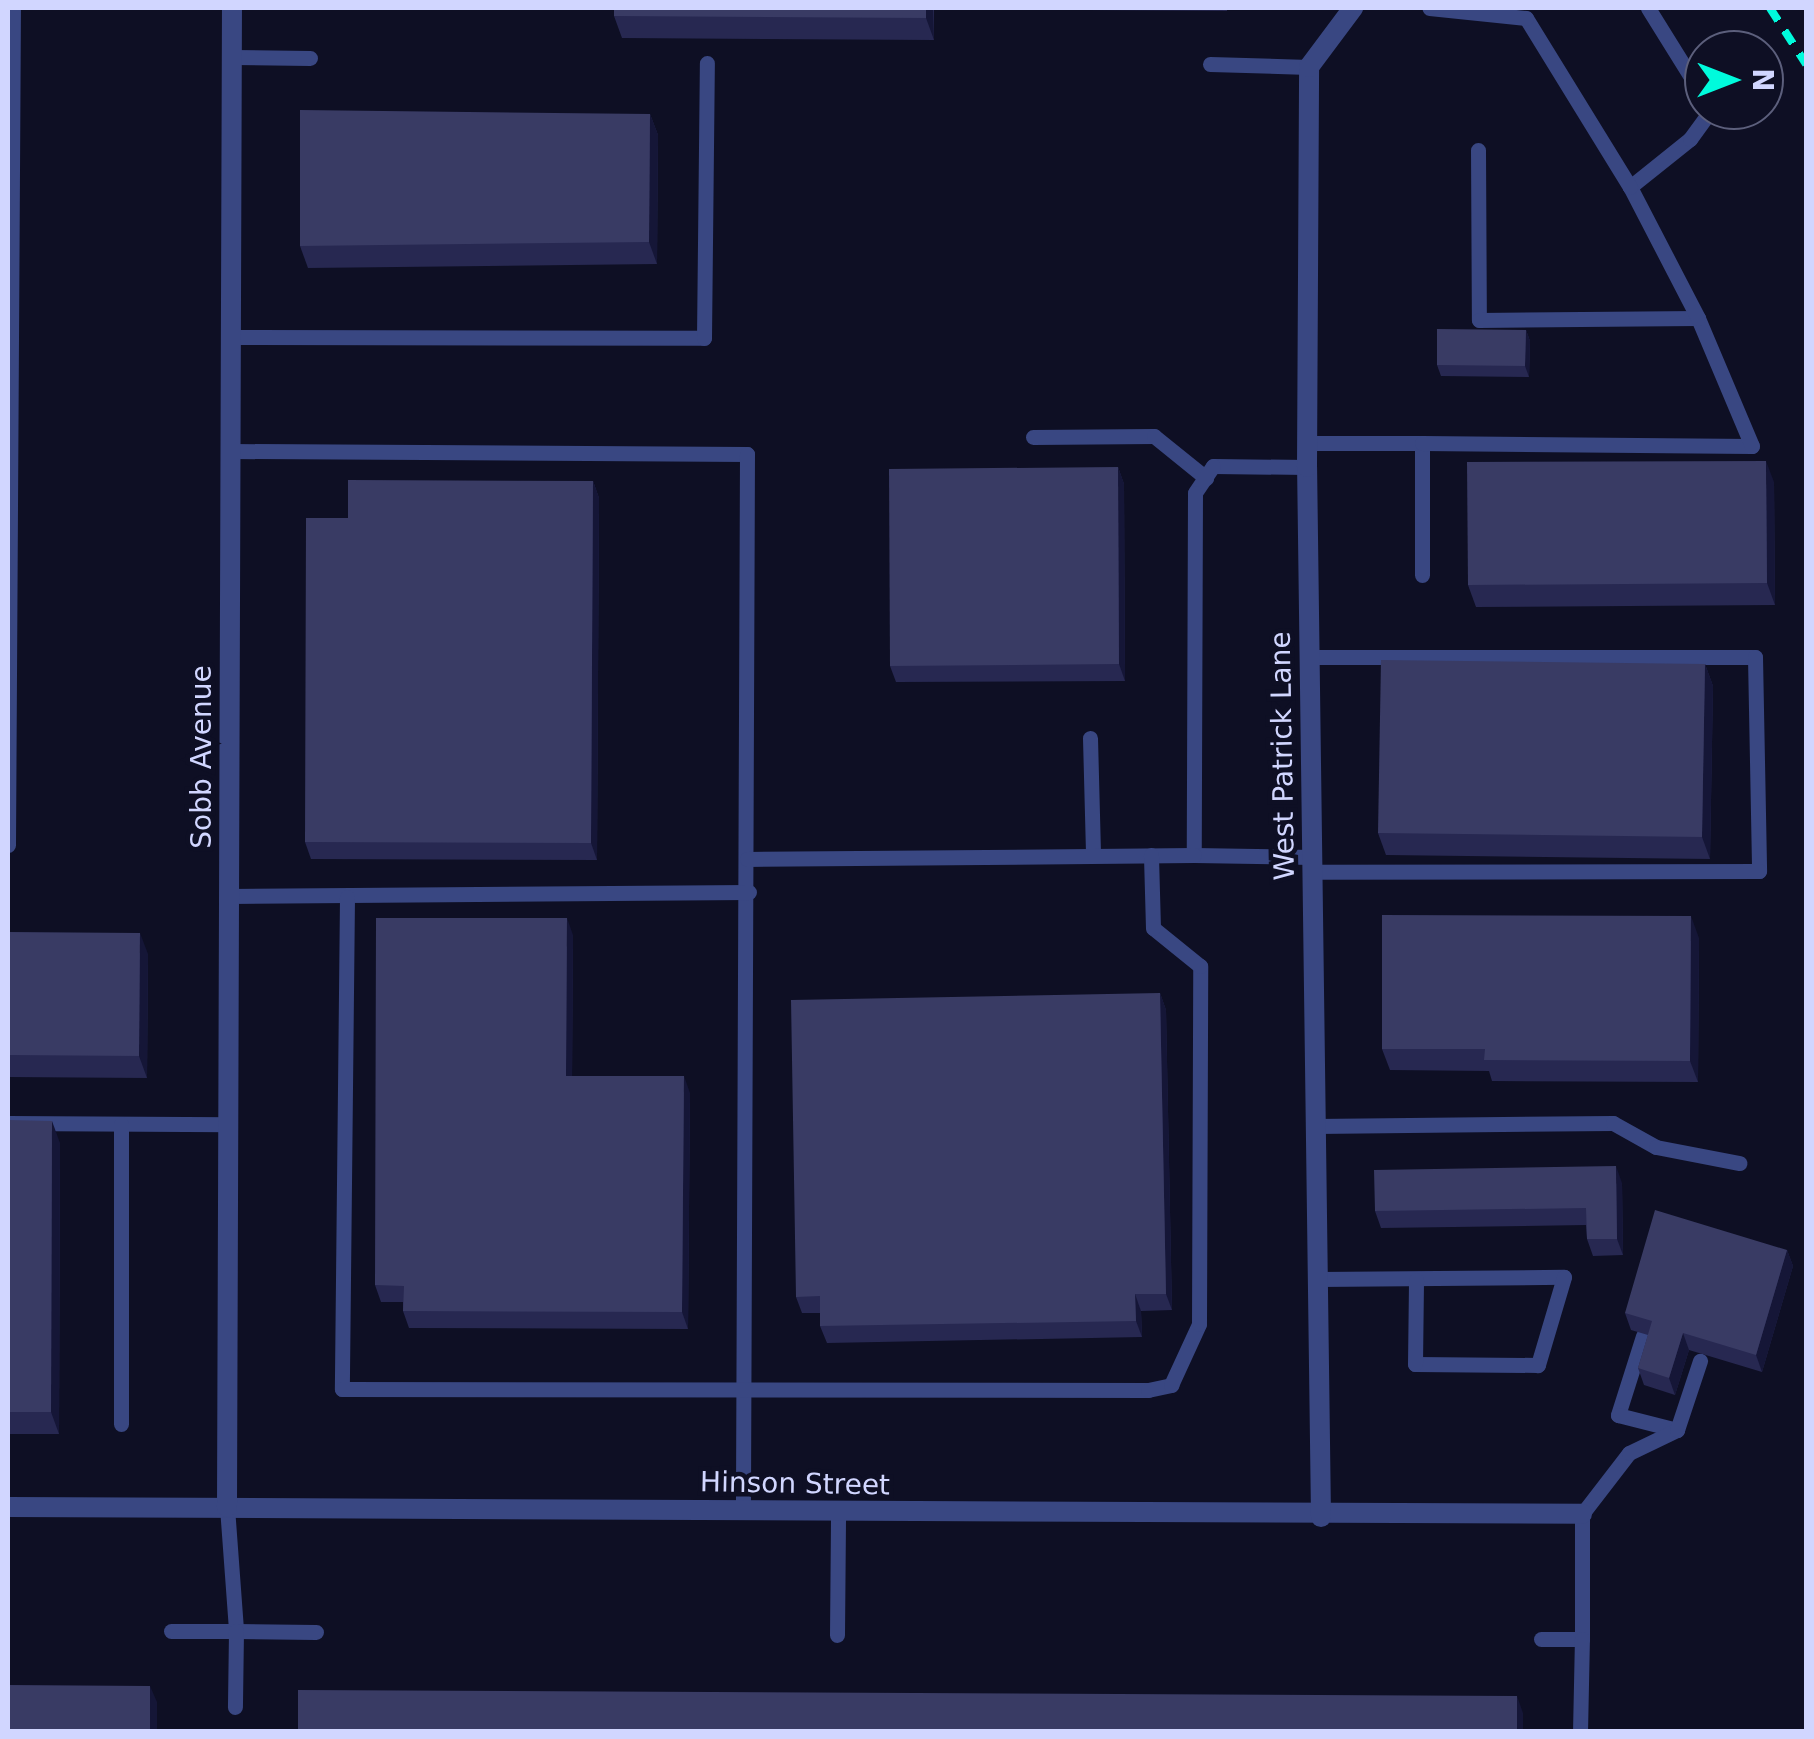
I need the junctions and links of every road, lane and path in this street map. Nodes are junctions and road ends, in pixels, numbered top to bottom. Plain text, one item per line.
1 (13, 8) edge
2 (232, 8) edge
3 (1353, 8) edge
4 (1430, 8) edge
5 (1648, 8) edge
6 (1531, 12) edge
7 (233, 57) junction
8 (310, 58) dead end
9 (707, 62) dead end
10 (1210, 64) dead end
11 (1684, 66) edge
12 (1310, 67) junction
13 (1697, 130) edge
14 (1478, 150) dead end
15 (1630, 187) junction
16 (1698, 318) junction
17 (232, 337) junction
18 (1032, 437) dead end
19 (1307, 443) junction
20 (1422, 443) junction
21 (232, 451) junction
22 (1307, 466) junction
23 (1206, 478) junction
24 (1422, 575) dead end
25 (1310, 657) junction
26 (1090, 738) dead end
27 (8, 845) edge
28 (1093, 855) junction
29 (1150, 855) junction
30 (1194, 855) junction
31 (747, 858) junction
32 (1312, 864) junction
33 (749, 892) junction
34 (228, 896) junction
35 (346, 897) junction
36 (8, 1123) edge
37 (121, 1124) junction
38 (230, 1124) junction
39 (1315, 1126) junction
40 (1739, 1163) dead end
41 (1318, 1279) junction
42 (1416, 1280) junction
43 (1643, 1336) edge
44 (1700, 1361) edge
45 (741, 1392) junction
46 (120, 1424) dead end
47 (1677, 1430) junction
48 (8, 1507) edge
49 (227, 1507) junction
50 (743, 1511) junction
51 (838, 1512) junction
52 (1582, 1514) junction
53 (1320, 1518) junction
54 (171, 1632) dead end
55 (236, 1632) junction
56 (316, 1632) dead end
57 (837, 1635) dead end
58 (1542, 1639) dead end
59 (1582, 1639) junction
60 (235, 1707) dead end
61 (1580, 1732) edge

1 - 27 lane
2 - 7 street, Sobb Avenue
3 - 12 street
4 - 6 lane
5 - 11 lane
6 - 15 lane
7 - 8 lane
7 - 17 street, Sobb Avenue
9 - 17 lane
10 - 12 lane
12 - 19 street, West Patrick Lane
13 - 15 lane
14 - 16 lane
15 - 16 lane
16 - 20 lane
17 - 21 street, Sobb Avenue
18 - 23 lane
19 - 20 lane
19 - 22 street, West Patrick Lane
20 - 24 lane
21 - 31 lane
21 - 34 street, Sobb Avenue
22 - 23 lane
22 - 25 street, West Patrick Lane
23 - 30 lane
25 - 32 street, West Patrick Lane
25 - 32 lane
26 - 28 lane
28 - 29 lane
28 - 31 lane
29 - 30 lane
29 - 45 lane
30 - 32 lane
31 - 33 lane
32 - 39 street, West Patrick Lane
33 - 35 lane
33 - 45 lane
34 - 35 lane
34 - 38 street, Sobb Avenue
35 - 45 lane
36 - 37 lane
37 - 38 lane
37 - 46 lane
38 - 49 street, Sobb Avenue
39 - 40 lane
39 - 41 street, West Patrick Lane
41 - 42 lane
41 - 53 street, West Patrick Lane
42 - 42 lane
43 - 47 lane
44 - 47 lane
45 - 50 lane
47 - 52 lane
48 - 49 street, Hinson Street
49 - 50 street, Hinson Street
49 - 55 lane
50 - 51 street, Hinson Street
51 - 53 street, Hinson Street
51 - 57 lane
52 - 53 street, Hinson Street
52 - 59 lane
54 - 55 lane
55 - 56 lane
55 - 60 lane
58 - 59 lane
59 - 61 lane

